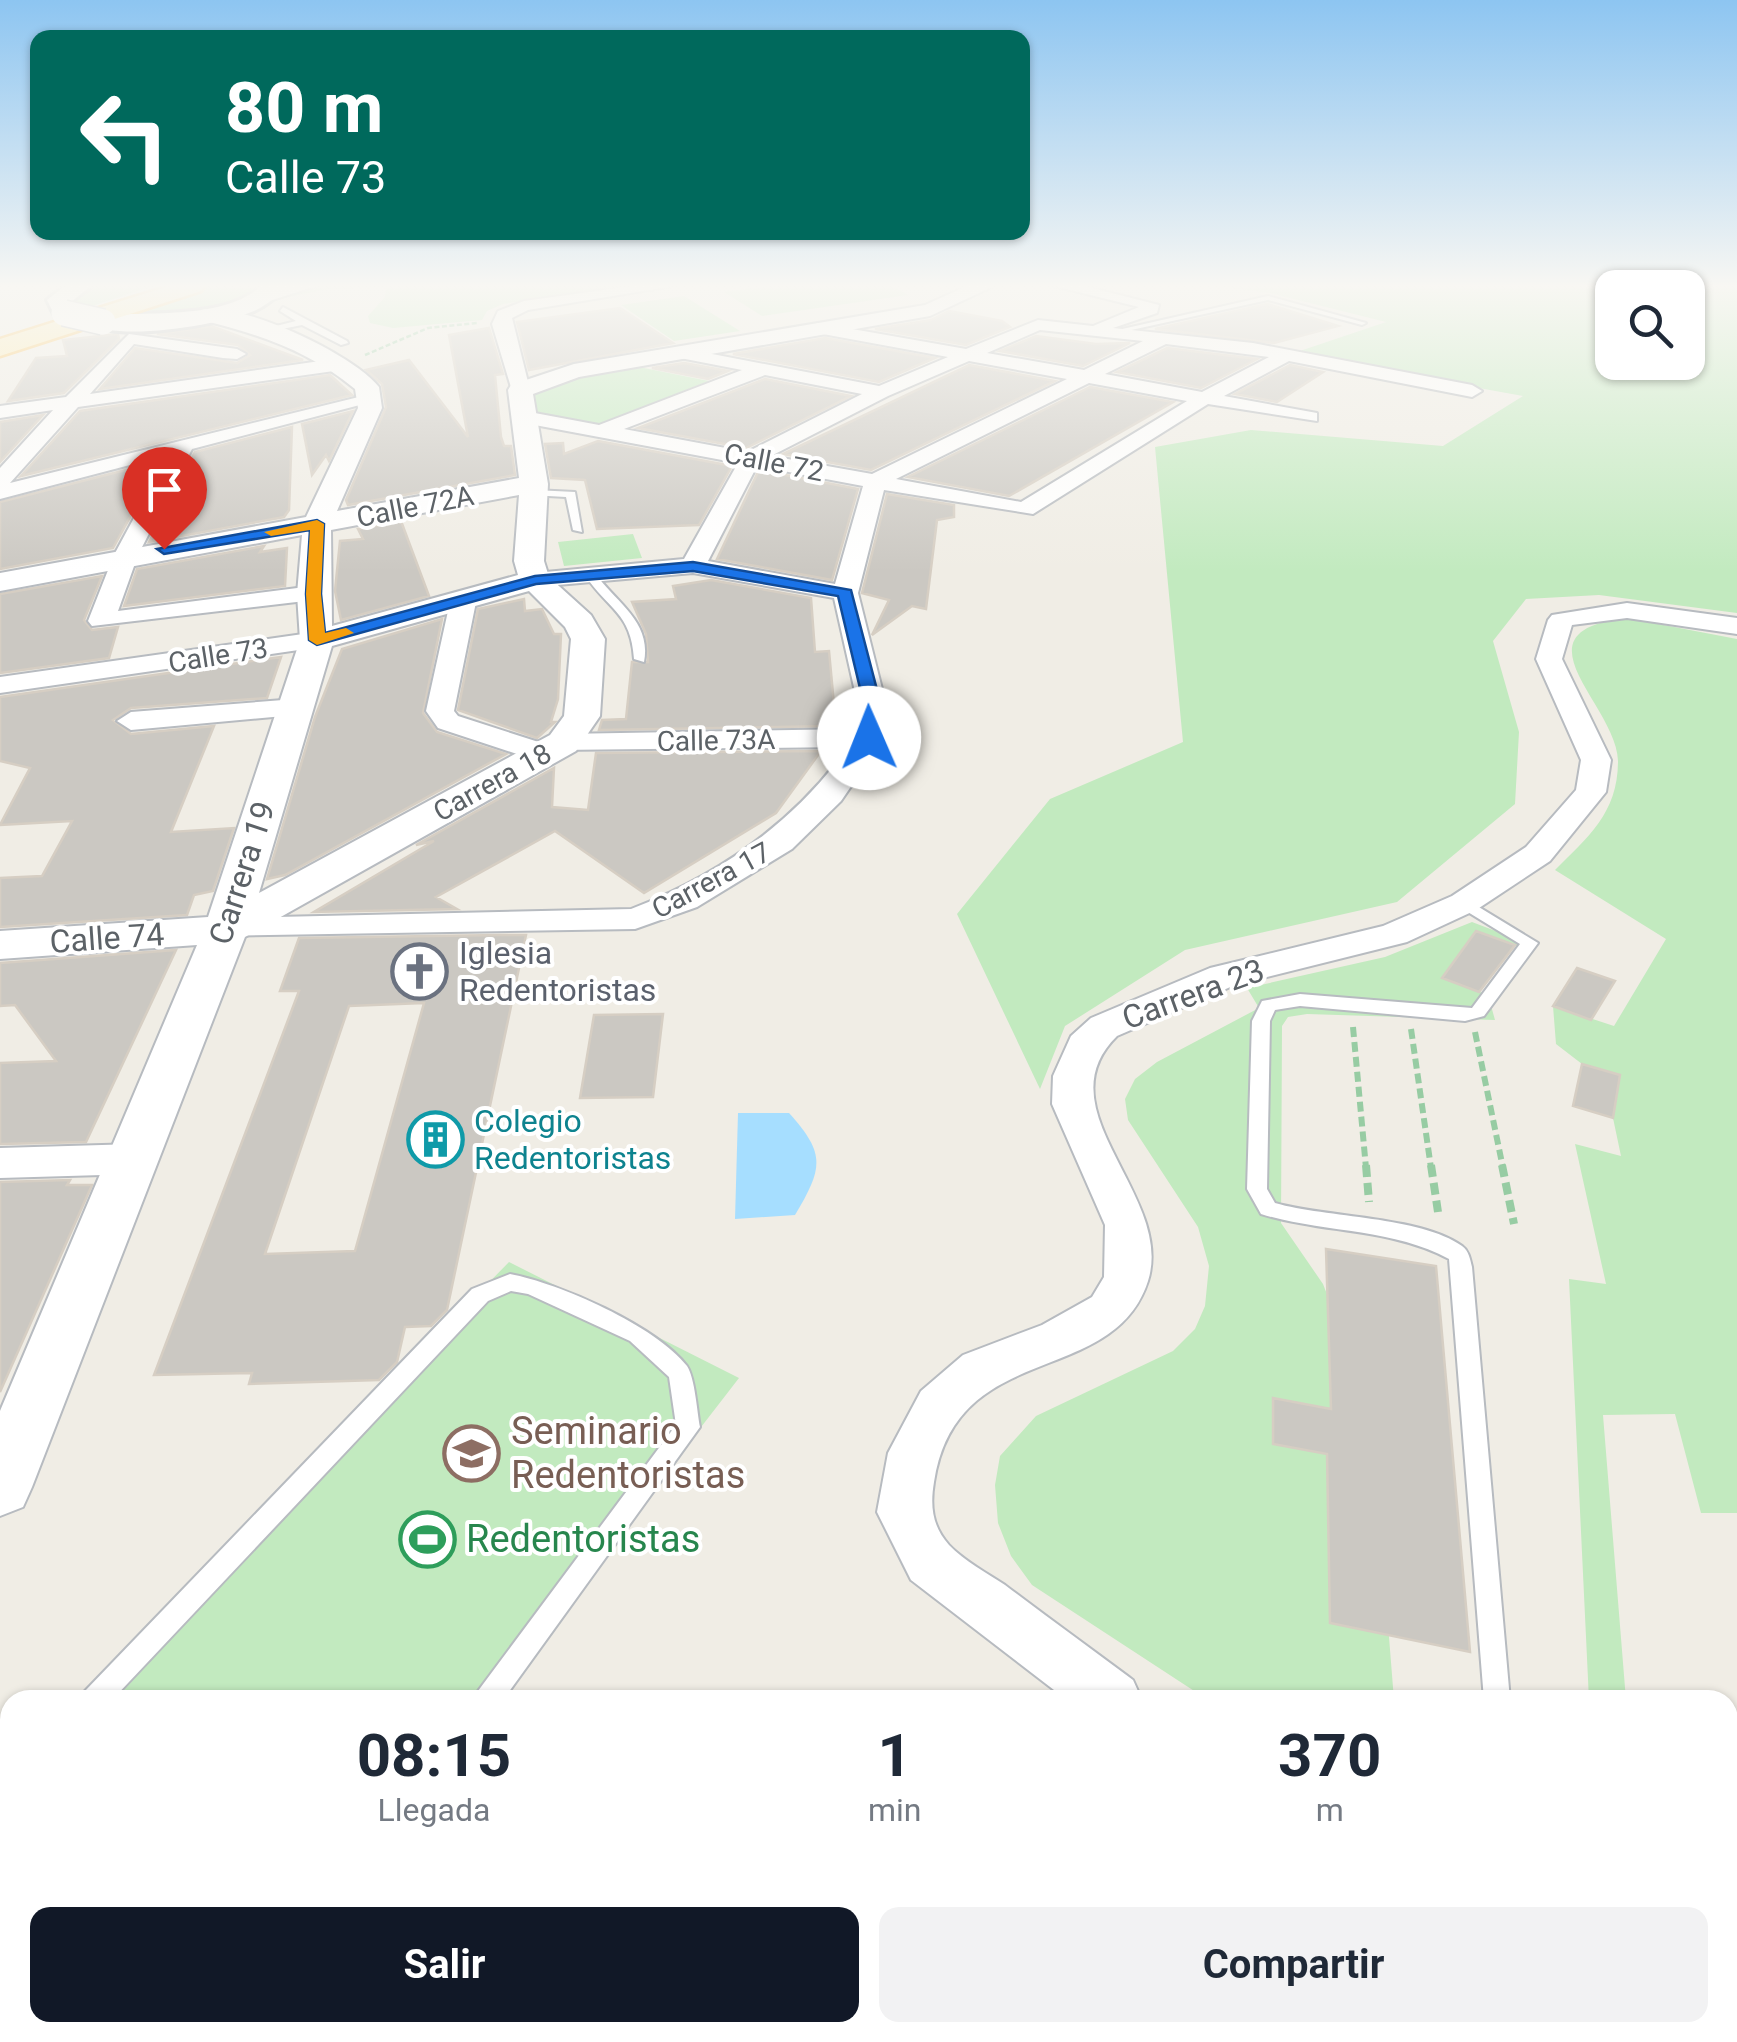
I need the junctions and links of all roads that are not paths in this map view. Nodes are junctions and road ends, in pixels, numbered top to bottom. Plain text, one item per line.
1 (87, 381) edge
2 (173, 381) edge
3 (209, 381) edge
4 (364, 381) edge
5 (516, 381) edge
6 (540, 381) edge
7 (731, 381) edge
8 (826, 381) edge
9 (905, 381) edge
10 (1072, 381) edge
11 (1106, 381) edge
12 (1237, 381) edge
13 (1417, 381) edge
14 (167, 390) junction
15 (880, 392) junction
16 (1472, 392) dead end
17 (519, 393) junction
18 (368, 397) junction
19 (1205, 398) junction
20 (70, 400) junction
21 (0, 412) edge
22 (1310, 417) dead end
23 (603, 430) junction
24 (183, 446) junction
25 (752, 458) junction
26 (0, 481) edge
27 (875, 481) junction
28 (534, 488) junction
29 (0, 492) edge
30 (317, 524) junction
31 (578, 530) dead end
32 (126, 556) junction
33 (693, 566) junction
34 (591, 575) junction
35 (535, 580) junction
36 (0, 582) edge
37 (845, 593) junction
38 (313, 594) junction
39 (464, 602) junction
40 (1737, 626) edge
41 (317, 640) junction
42 (640, 659) dead end
43 (0, 685) edge
44 (296, 708) junction
45 (131, 721) dead end
46 (869, 738) junction
47 (553, 748) junction
48 (1464, 903) junction
49 (634, 919) joint
50 (226, 928) junction
51 (0, 945) edge
52 (136, 1159) junction
53 (0, 1163) edge
54 (0, 1486) edge
55 (104, 1690) edge
56 (494, 1690) edge
57 (1100, 1690) edge
58 (1496, 1690) edge

1 - 20 street
2 - 14 street
3 - 14 street
4 - 18 street
5 - 17 street
6 - 17 street
7 - 23 street
8 - 15 street
9 - 15 street
10 - 27 street
11 - 19 street
12 - 19 street
13 - 16 street
14 - 20 street
15 - 25 street
17 - 23 street, Calle 72
17 - 28 street
18 - 24 street
18 - 30 street, Carrera 19
19 - 22 street
19 - 27 street, Calle 72
20 - 21 street
20 - 26 street
23 - 25 street, Calle 72
24 - 29 street
24 - 32 street
25 - 27 street, Calle 72
25 - 33 street
27 - 37 street
28 - 30 street, Calle 72A
28 - 31 lane
28 - 35 street
30 - 32 street, Calle 72A
30 - 38 street, Carrera 19
32 - 36 street, Calle 72A
32 - 38 street
33 - 34 street, Calle 73
33 - 37 street, Calle 73
34 - 35 street, Calle 73
34 - 42 lane
35 - 39 street, Calle 73
35 - 47 street, Carrera 18
37 - 46 street
38 - 41 street, Carrera 19
39 - 41 street, Calle 73
39 - 47 street
40 - 48 street, Carrera 23
41 - 43 street, Calle 73
41 - 44 street, Carrera 19
44 - 45 street
44 - 50 street, Carrera 19
46 - 47 street, Calle 73A
46 - 49 street, Carrera 17
47 - 50 street, Carrera 18
48 - 57 street, Carrera 23
48 - 58 lane
49 - 50 street, Calle 74
50 - 51 street, Calle 74
50 - 52 street, Carrera 19
52 - 53 street
52 - 54 street, Carrera 19
55 - 56 lane

